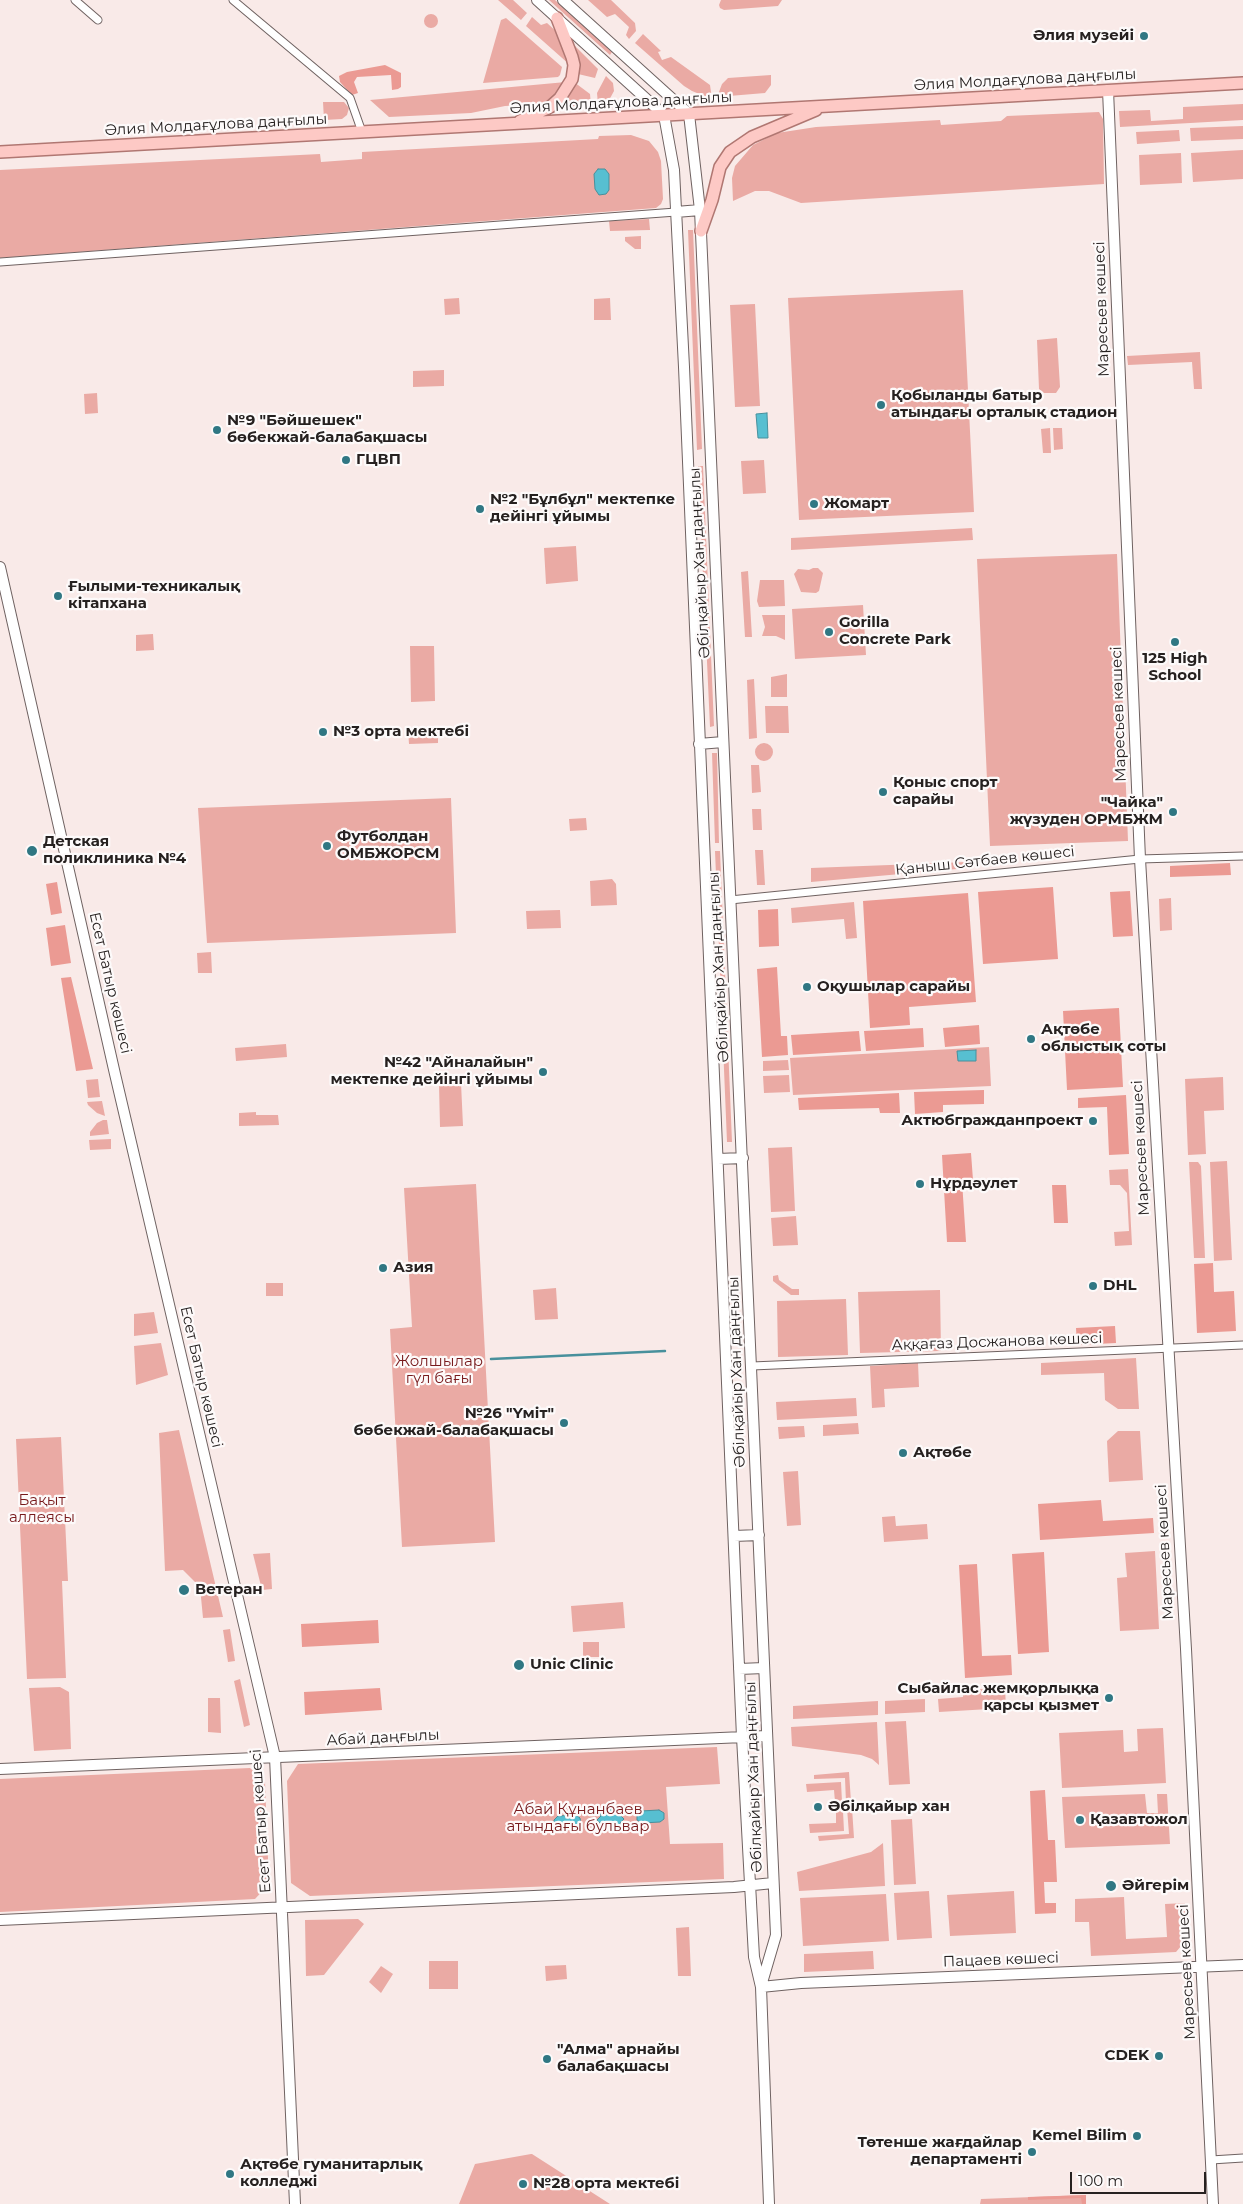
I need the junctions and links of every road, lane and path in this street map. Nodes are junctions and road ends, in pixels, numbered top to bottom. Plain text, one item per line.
1 (75, 0) edge
2 (233, 0) edge
3 (537, 0) edge
4 (563, 0) edge
5 (557, 18) junction
6 (98, 20) dead end
7 (1243, 82) edge
8 (1108, 90) junction
9 (827, 106) junction
10 (689, 114) junction
11 (664, 115) junction
12 (512, 124) junction
13 (362, 132) junction
14 (0, 152) edge
15 (700, 210) junction
16 (676, 212) junction
17 (701, 231) junction
18 (0, 262) edge
19 (0, 568) edge
20 (723, 742) junction
21 (699, 744) junction
22 (1243, 856) edge
23 (1140, 859) junction
24 (730, 900) junction
25 (743, 1158) junction
26 (718, 1159) junction
27 (1243, 1345) edge
28 (1168, 1349) junction
29 (752, 1366) junction
30 (759, 1535) junction
31 (734, 1536) junction
32 (764, 1668) junction
33 (739, 1669) junction
34 (767, 1736) junction
35 (742, 1737) junction
36 (275, 1758) junction
37 (0, 1769) edge
38 (773, 1883) junction
39 (750, 1885) junction
40 (281, 1907) junction
41 (0, 1920) edge
42 (1243, 1965) edge
43 (1202, 1967) junction
44 (760, 1987) junction
45 (1243, 2158) edge
46 (1211, 2160) junction
47 (295, 2204) edge
48 (769, 2204) edge
49 (1213, 2204) edge

1 - 6 street
2 - 13 street
3 - 5 main road
4 - 10 main road
5 - 11 main road
5 - 12 main road
7 - 8 main road, Әлия Молдағұлова даңғылы
8 - 9 main road, Әлия Молдағұлова даңғылы
8 - 23 main road, Маресьев көшесі
9 - 10 main road, Әлия Молдағұлова даңғылы
9 - 17 main road
10 - 11 main road, Әлия Молдағұлова даңғылы
10 - 15 main road, Әбілқайыр Хан даңғылы
11 - 12 main road, Әлия Молдағұлова даңғылы
11 - 16 main road, Әбілқайыр Хан даңғылы
12 - 13 main road, Әлия Молдағұлова даңғылы
13 - 14 main road, Әлия Молдағұлова даңғылы
15 - 16 main road
15 - 17 main road, Әбілқайыр Хан даңғылы
16 - 18 street
16 - 21 main road, Әбілқайыр Хан даңғылы
17 - 20 main road, Әбілқайыр Хан даңғылы
19 - 36 main road, Есет Батыр көшесі
20 - 21 main road
20 - 24 main road, Әбілқайыр Хан даңғылы
21 - 26 main road, Әбілқайыр Хан даңғылы
22 - 23 street, Қаныш Сәтбаев көшесі
23 - 24 street, Қаныш Сәтбаев көшесі
23 - 28 main road, Маресьев көшесі
24 - 25 main road, Әбілқайыр Хан даңғылы
25 - 26 main road
25 - 29 main road, Әбілқайыр Хан даңғылы
26 - 31 main road, Әбілқайыр Хан даңғылы
27 - 28 street, Аққағаз Досжанова көшесі
28 - 29 street, Аққағаз Досжанова көшесі
28 - 43 main road, Маресьев көшесі
29 - 30 main road, Әбілқайыр Хан даңғылы
30 - 31 main road
30 - 32 main road, Әбілқайыр Хан даңғылы
31 - 33 main road, Әбілқайыр Хан даңғылы
32 - 33 main road
32 - 34 main road, Әбілқайыр Хан даңғылы
33 - 35 main road, Әбілқайыр Хан даңғылы
34 - 35 main road, Абай даңғылы
34 - 38 main road, Әбілқайыр Хан даңғылы
35 - 36 main road, Абай даңғылы
35 - 39 main road, Әбілқайыр Хан даңғылы
36 - 37 main road, Абай даңғылы
36 - 40 main road, Есет Батыр көшесі
38 - 39 main road
38 - 44 main road, Әбілқайыр Хан даңғылы
39 - 40 main road
39 - 44 main road, Әбілқайыр Хан даңғылы
40 - 41 main road
40 - 47 main road, Есет Батыр көшесі
42 - 43 main road, Пацаев көшесі
43 - 44 main road, Пацаев көшесі
43 - 46 main road, Маресьев көшесі
44 - 48 main road, Әбілқайыр Хан даңғылы
45 - 46 street
46 - 49 main road, Маресьев көшесі

